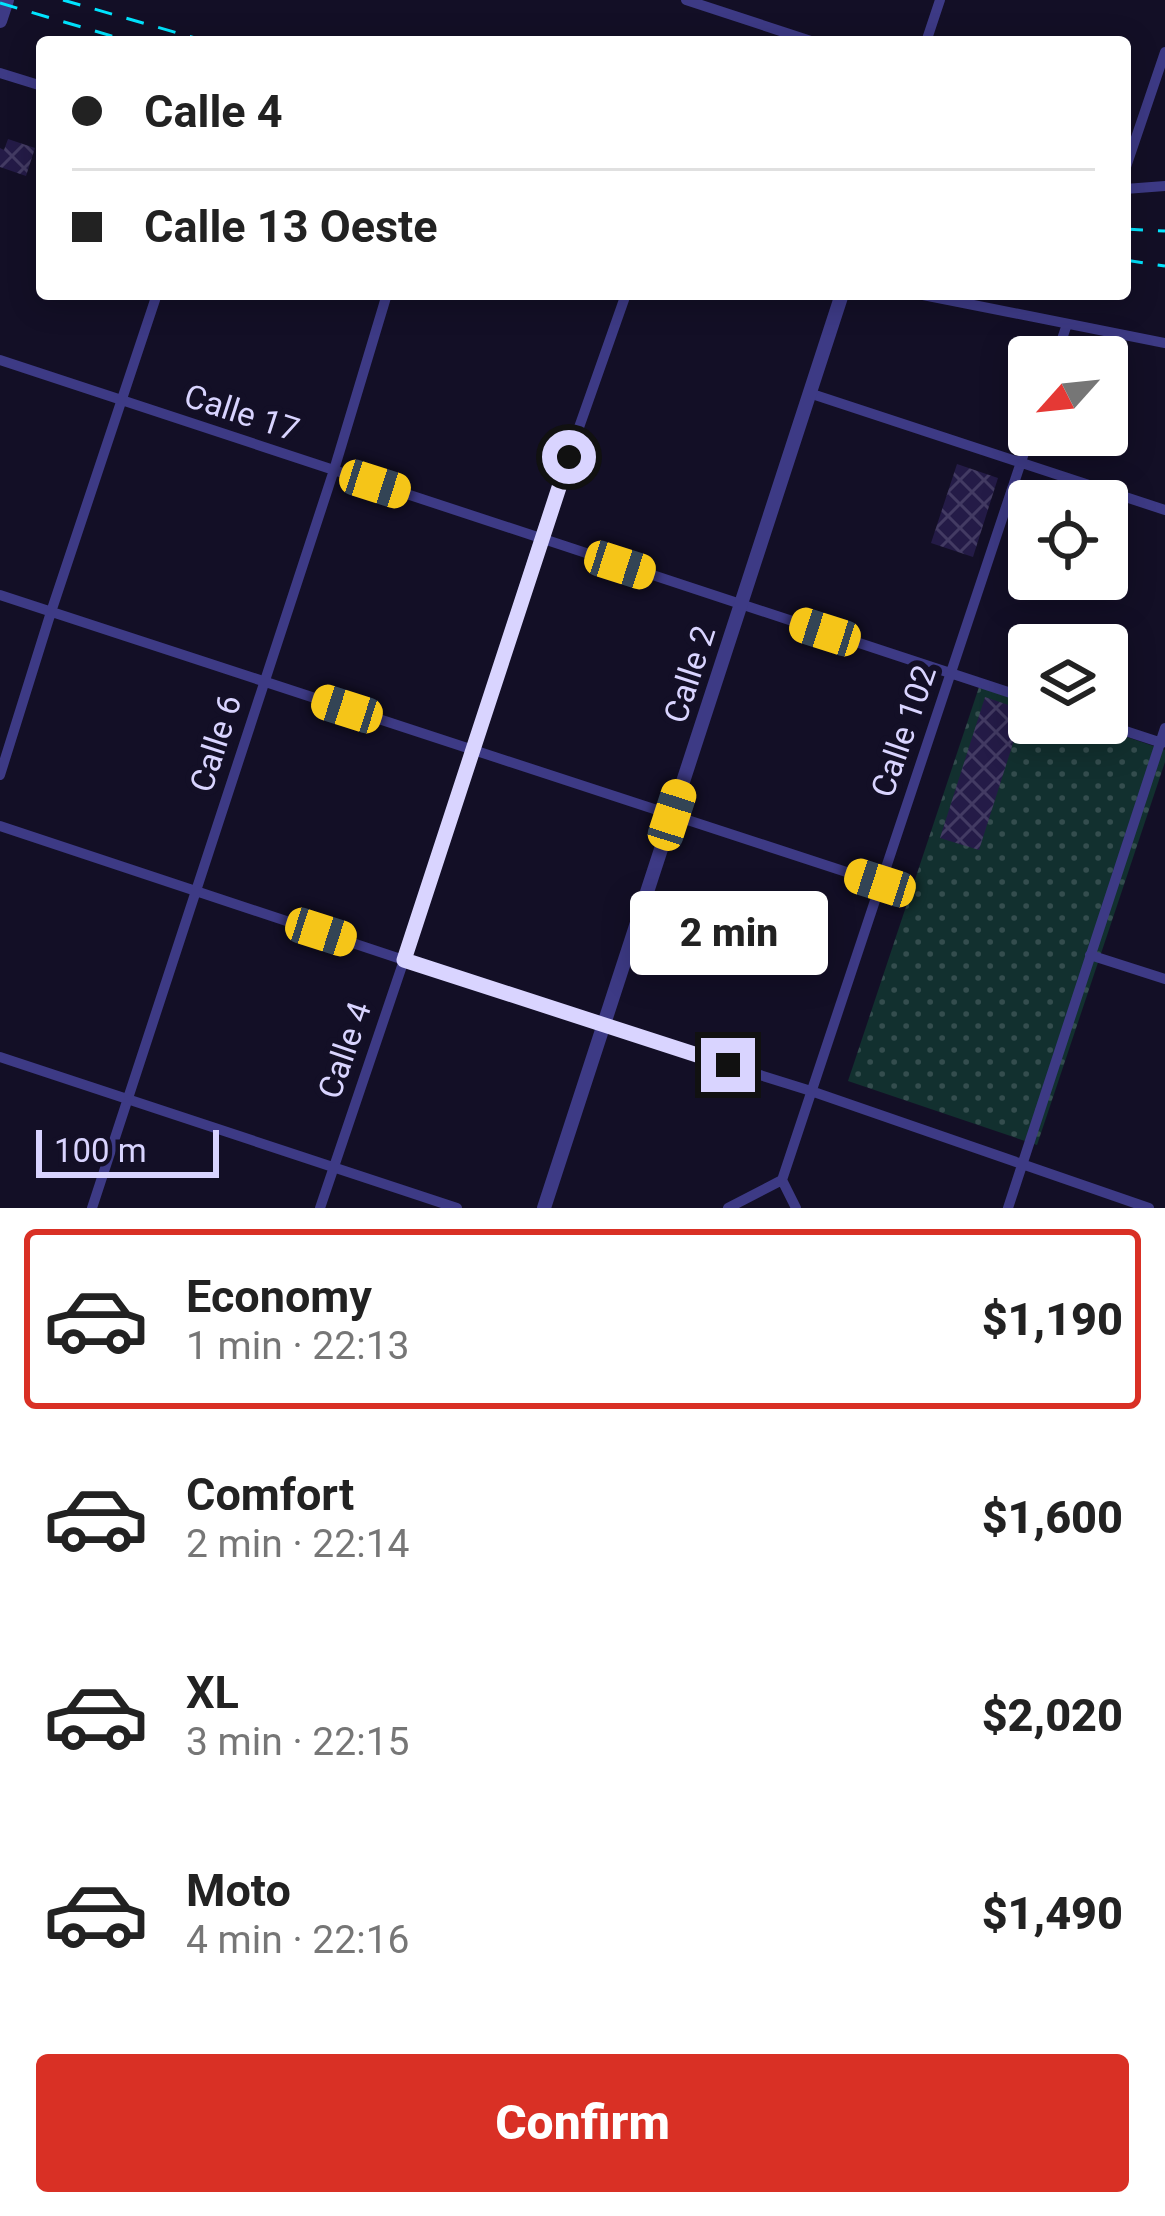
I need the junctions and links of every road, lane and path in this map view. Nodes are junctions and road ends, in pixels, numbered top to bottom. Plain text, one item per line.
1 (7, 0) edge
2 (686, 0) edge
3 (940, 0) edge
4 (715, 4) edge
5 (0, 21) edge
6 (798, 36) edge
7 (928, 36) edge
8 (1165, 52) edge
9 (0, 73) edge
10 (36, 84) edge
11 (1131, 152) edge
12 (1165, 186) edge
13 (1131, 189) edge
14 (155, 300) edge
15 (385, 300) edge
16 (624, 300) edge
17 (840, 300) edge
18 (948, 300) edge
19 (1067, 324) junction
20 (1063, 336) edge
21 (1165, 343) edge
22 (0, 360) edge
23 (809, 393) junction
24 (121, 400) junction
25 (1023, 456) edge
26 (1021, 463) junction
27 (334, 470) junction
28 (1165, 510) edge
29 (540, 538) junction
30 (0, 595) edge
31 (741, 604) junction
32 (51, 612) junction
33 (951, 674) junction
34 (263, 681) junction
35 (1008, 692) edge
36 (1165, 728) edge
37 (1128, 732) edge
38 (1162, 743) edge
39 (473, 750) junction
40 (0, 775) edge
41 (672, 815) junction
42 (0, 826) edge
43 (880, 883) junction
44 (196, 891) junction
45 (1090, 955) junction
46 (404, 960) junction
47 (1165, 980) edge
48 (603, 1026) junction
49 (0, 1057) edge
50 (811, 1090) junction
51 (128, 1100) junction
52 (1022, 1163) junction
53 (333, 1167) junction
54 (782, 1180) junction
55 (92, 1208) edge
56 (320, 1208) edge
57 (457, 1208) edge
58 (544, 1208) edge
59 (728, 1208) edge
60 (796, 1208) edge
61 (1007, 1208) edge
62 (1149, 1208) edge

1 - 5 street
2 - 4 street
3 - 7 street
4 - 6 street
8 - 11 street
9 - 10 street
12 - 13 street
14 - 24 street
15 - 27 street, Calle 6
16 - 29 street, Calle 4
17 - 23 street, Calle 2
18 - 19 street
19 - 20 street
19 - 21 street
22 - 24 street, Calle 17
23 - 26 street
23 - 31 street, Calle 2
24 - 27 street, Calle 17
24 - 32 street
25 - 26 street, Calle 102
26 - 28 street
26 - 33 street, Calle 102
27 - 29 street, Calle 17
27 - 34 street, Calle 6
29 - 31 street, Calle 17
29 - 39 street, Calle 4
30 - 32 street
31 - 33 street, Calle 17
31 - 41 street, Calle 2
32 - 34 street
32 - 40 street
33 - 35 street, Calle 17
33 - 43 street, Calle 102
34 - 39 street
34 - 44 street, Calle 6
36 - 38 street
37 - 38 street
38 - 45 street
39 - 41 street
39 - 46 street, Calle 4
41 - 43 street
41 - 48 street, Calle 2
42 - 44 street
43 - 50 street, Calle 102
44 - 46 street
44 - 51 street, Calle 6
45 - 47 street
45 - 52 street
46 - 48 street
46 - 53 street, Calle 4
48 - 50 street
48 - 58 street, Calle 2
49 - 51 street
50 - 52 street
50 - 54 street, Calle 102
51 - 53 street
51 - 55 street, Calle 6
52 - 61 street
52 - 62 street
53 - 56 street, Calle 4
53 - 57 street
54 - 59 street
54 - 60 street

